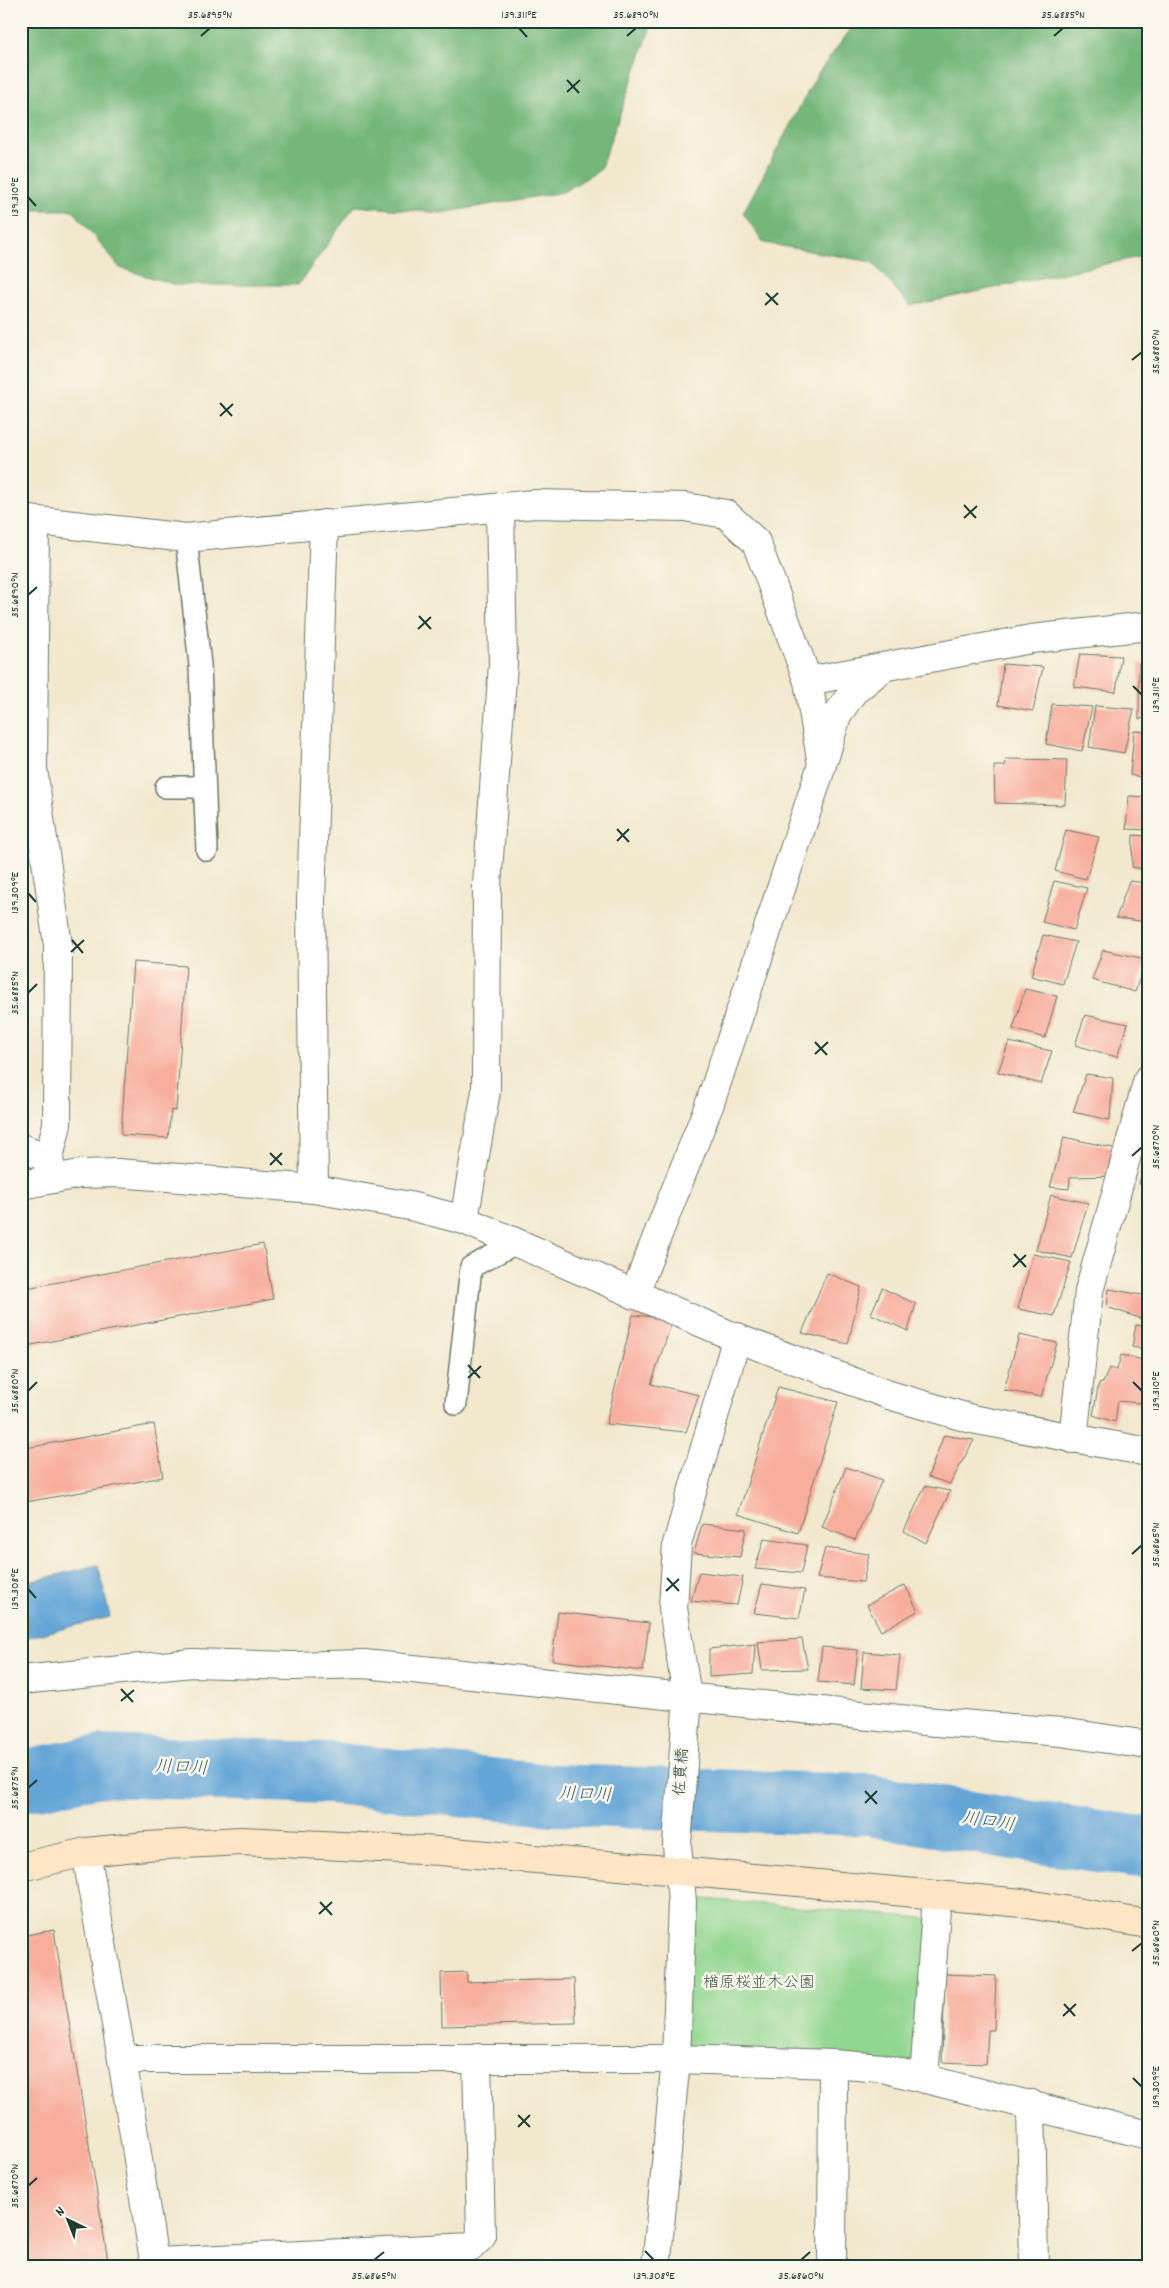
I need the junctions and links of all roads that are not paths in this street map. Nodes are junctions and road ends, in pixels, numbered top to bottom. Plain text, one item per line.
1 (500, 507) junction
2 (28, 520) edge
3 (324, 524) junction
4 (186, 538) junction
5 (1148, 626) edge
6 (882, 668) junction
7 (808, 681) junction
8 (822, 765) junction
9 (166, 787) dead end
10 (204, 787) junction
11 (207, 850) dead end
12 (1148, 1079) edge
13 (21, 1148) edge
14 (51, 1169) junction
15 (21, 1185) edge
16 (314, 1189) junction
17 (464, 1220) junction
18 (516, 1243) junction
19 (634, 1295) junction
20 (737, 1337) junction
21 (456, 1404) dead end
22 (1073, 1439) junction
23 (1148, 1452) edge
24 (21, 1680) edge
25 (687, 1703) junction
26 (1148, 1744) edge
27 (86, 1852) junction
28 (21, 1867) edge
29 (679, 1871) junction
30 (937, 1896) junction
31 (1148, 1924) edge
32 (477, 2058) junction
33 (122, 2059) junction
34 (676, 2059) junction
35 (833, 2064) junction
36 (924, 2079) junction
37 (1031, 2104) junction
38 (1148, 2135) edge
39 (155, 2264) edge
40 (656, 2267) edge
41 (832, 2267) edge
42 (1034, 2267) edge

1 - 3 street
1 - 7 street
1 - 17 street
2 - 4 street
2 - 14 street
3 - 4 street
3 - 16 street
4 - 10 lane
5 - 6 street
6 - 7 street
6 - 8 street
7 - 8 street
8 - 19 street
9 - 10 lane
10 - 11 lane
12 - 22 street
13 - 14 street
14 - 15 street
14 - 16 street
16 - 17 street
17 - 18 street
18 - 19 street
18 - 21 lane
19 - 20 street
20 - 22 street
20 - 25 street, 佐貫橋
22 - 23 street
24 - 25 street
25 - 26 street
25 - 29 street, 佐貫橋
27 - 28 street
27 - 29 street
27 - 33 street
29 - 30 street
29 - 34 street, 佐貫橋
30 - 31 street
30 - 36 street
32 - 33 street
32 - 34 street
32 - 39 street
33 - 39 street
34 - 35 street
34 - 40 street, 佐貫橋
35 - 36 street
35 - 41 street
36 - 37 street
37 - 38 street
37 - 42 street

